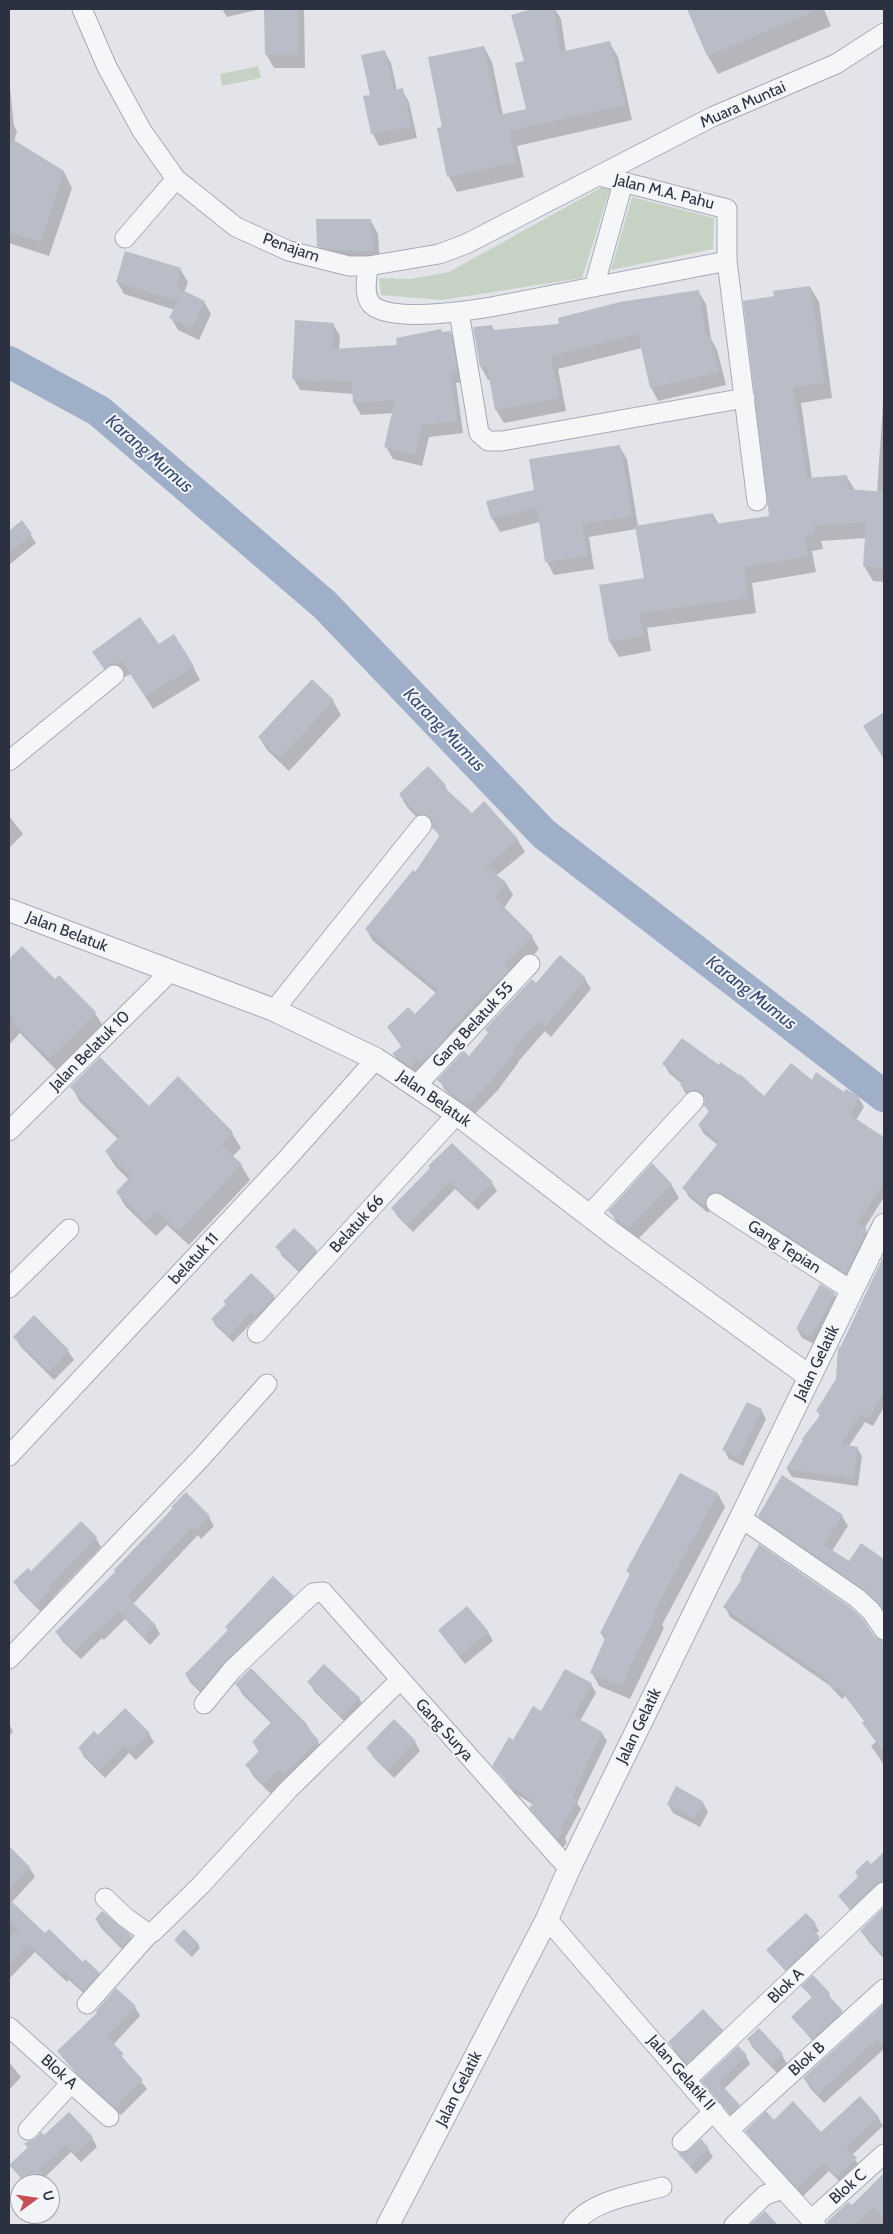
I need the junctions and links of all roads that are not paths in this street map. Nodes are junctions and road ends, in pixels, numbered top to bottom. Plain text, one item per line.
1 (82, 9) edge
2 (884, 33) edge
3 (600, 176) junction
4 (176, 179) junction
5 (623, 183) junction
6 (125, 238) dead end
7 (727, 261) junction
8 (368, 266) junction
9 (594, 287) junction
10 (459, 312) junction
11 (745, 398) junction
12 (757, 501) dead end
13 (114, 675) dead end
14 (9, 761) edge
15 (422, 825) dead end
16 (11, 914) edge
17 (530, 964) dead end
18 (171, 971) junction
19 (274, 1010) junction
20 (376, 1059) junction
21 (416, 1085) junction
22 (694, 1101) dead end
23 (457, 1114) junction
24 (9, 1131) edge
25 (716, 1203) dead end
26 (588, 1216) junction
27 (884, 1225) edge
28 (69, 1229) dead end
29 (9, 1288) edge
30 (852, 1291) junction
31 (256, 1333) dead end
32 (810, 1377) junction
33 (267, 1384) dead end
34 (9, 1456) edge
35 (741, 1518) junction
36 (884, 1630) edge
37 (9, 1659) edge
38 (400, 1680) junction
39 (204, 1704) dead end
40 (569, 1869) junction
41 (884, 1892) edge
42 (105, 1898) dead end
43 (547, 1919) junction
44 (149, 1934) junction
45 (884, 1989) edge
46 (87, 2004) dead end
47 (9, 2027) edge
48 (687, 2079) junction
49 (71, 2083) junction
50 (714, 2111) junction
51 (109, 2117) dead end
52 (28, 2130) dead end
53 (729, 2130) junction
54 (682, 2142) dead end
55 (884, 2154) edge
56 (662, 2186) dead end
57 (783, 2189) junction
58 (813, 2222) edge
59 (388, 2225) edge
60 (573, 2225) edge
61 (734, 2225) edge

1 - 4 street, Penajam
2 - 3 street, Muara Muntai
3 - 5 street, Jalan M.A. Pahu
3 - 8 street, Penajam
4 - 6 street
4 - 8 street, Penajam
5 - 7 street, Jalan M.A. Pahu
5 - 9 street
7 - 9 street
7 - 11 street
8 - 10 street
9 - 10 street
10 - 11 street
11 - 12 street
13 - 14 street
15 - 19 street
16 - 18 street, Jalan Belatuk
17 - 21 street, Gang Belatuk 55
18 - 19 street, Jalan Belatuk
18 - 24 street, Jalan Belatuk 10
19 - 20 street, Jalan Belatuk
20 - 21 street, Jalan Belatuk
20 - 34 street, belatuk 11
21 - 23 street, Jalan Belatuk
22 - 26 street
23 - 26 street, Jalan Belatuk
23 - 31 street, Belatuk 66
25 - 30 street, Gang Tepian
26 - 32 street, Jalan Belatuk
27 - 30 street, Jalan Gelatik
28 - 29 street
30 - 32 street, Jalan Gelatik
32 - 35 street, Jalan Gelatik
33 - 37 street
35 - 36 street
35 - 40 street, Jalan Gelatik
38 - 39 street, Gang Surya
38 - 40 street, Gang Surya
38 - 44 street
40 - 43 street, Jalan Gelatik
41 - 48 street, Blok A
42 - 44 street
43 - 48 street, Jalan Gelatik II
43 - 59 street, Jalan Gelatik
44 - 46 street
45 - 53 street, Blok B
47 - 49 street, Blok A
48 - 50 street, Jalan Gelatik II
49 - 51 street, Blok A
49 - 52 street
50 - 53 street, Jalan Gelatik II
50 - 54 street
53 - 57 street, Jalan Gelatik II
55 - 58 street, Blok C
56 - 60 street
57 - 58 street, Jalan Gelatik II
57 - 61 street

